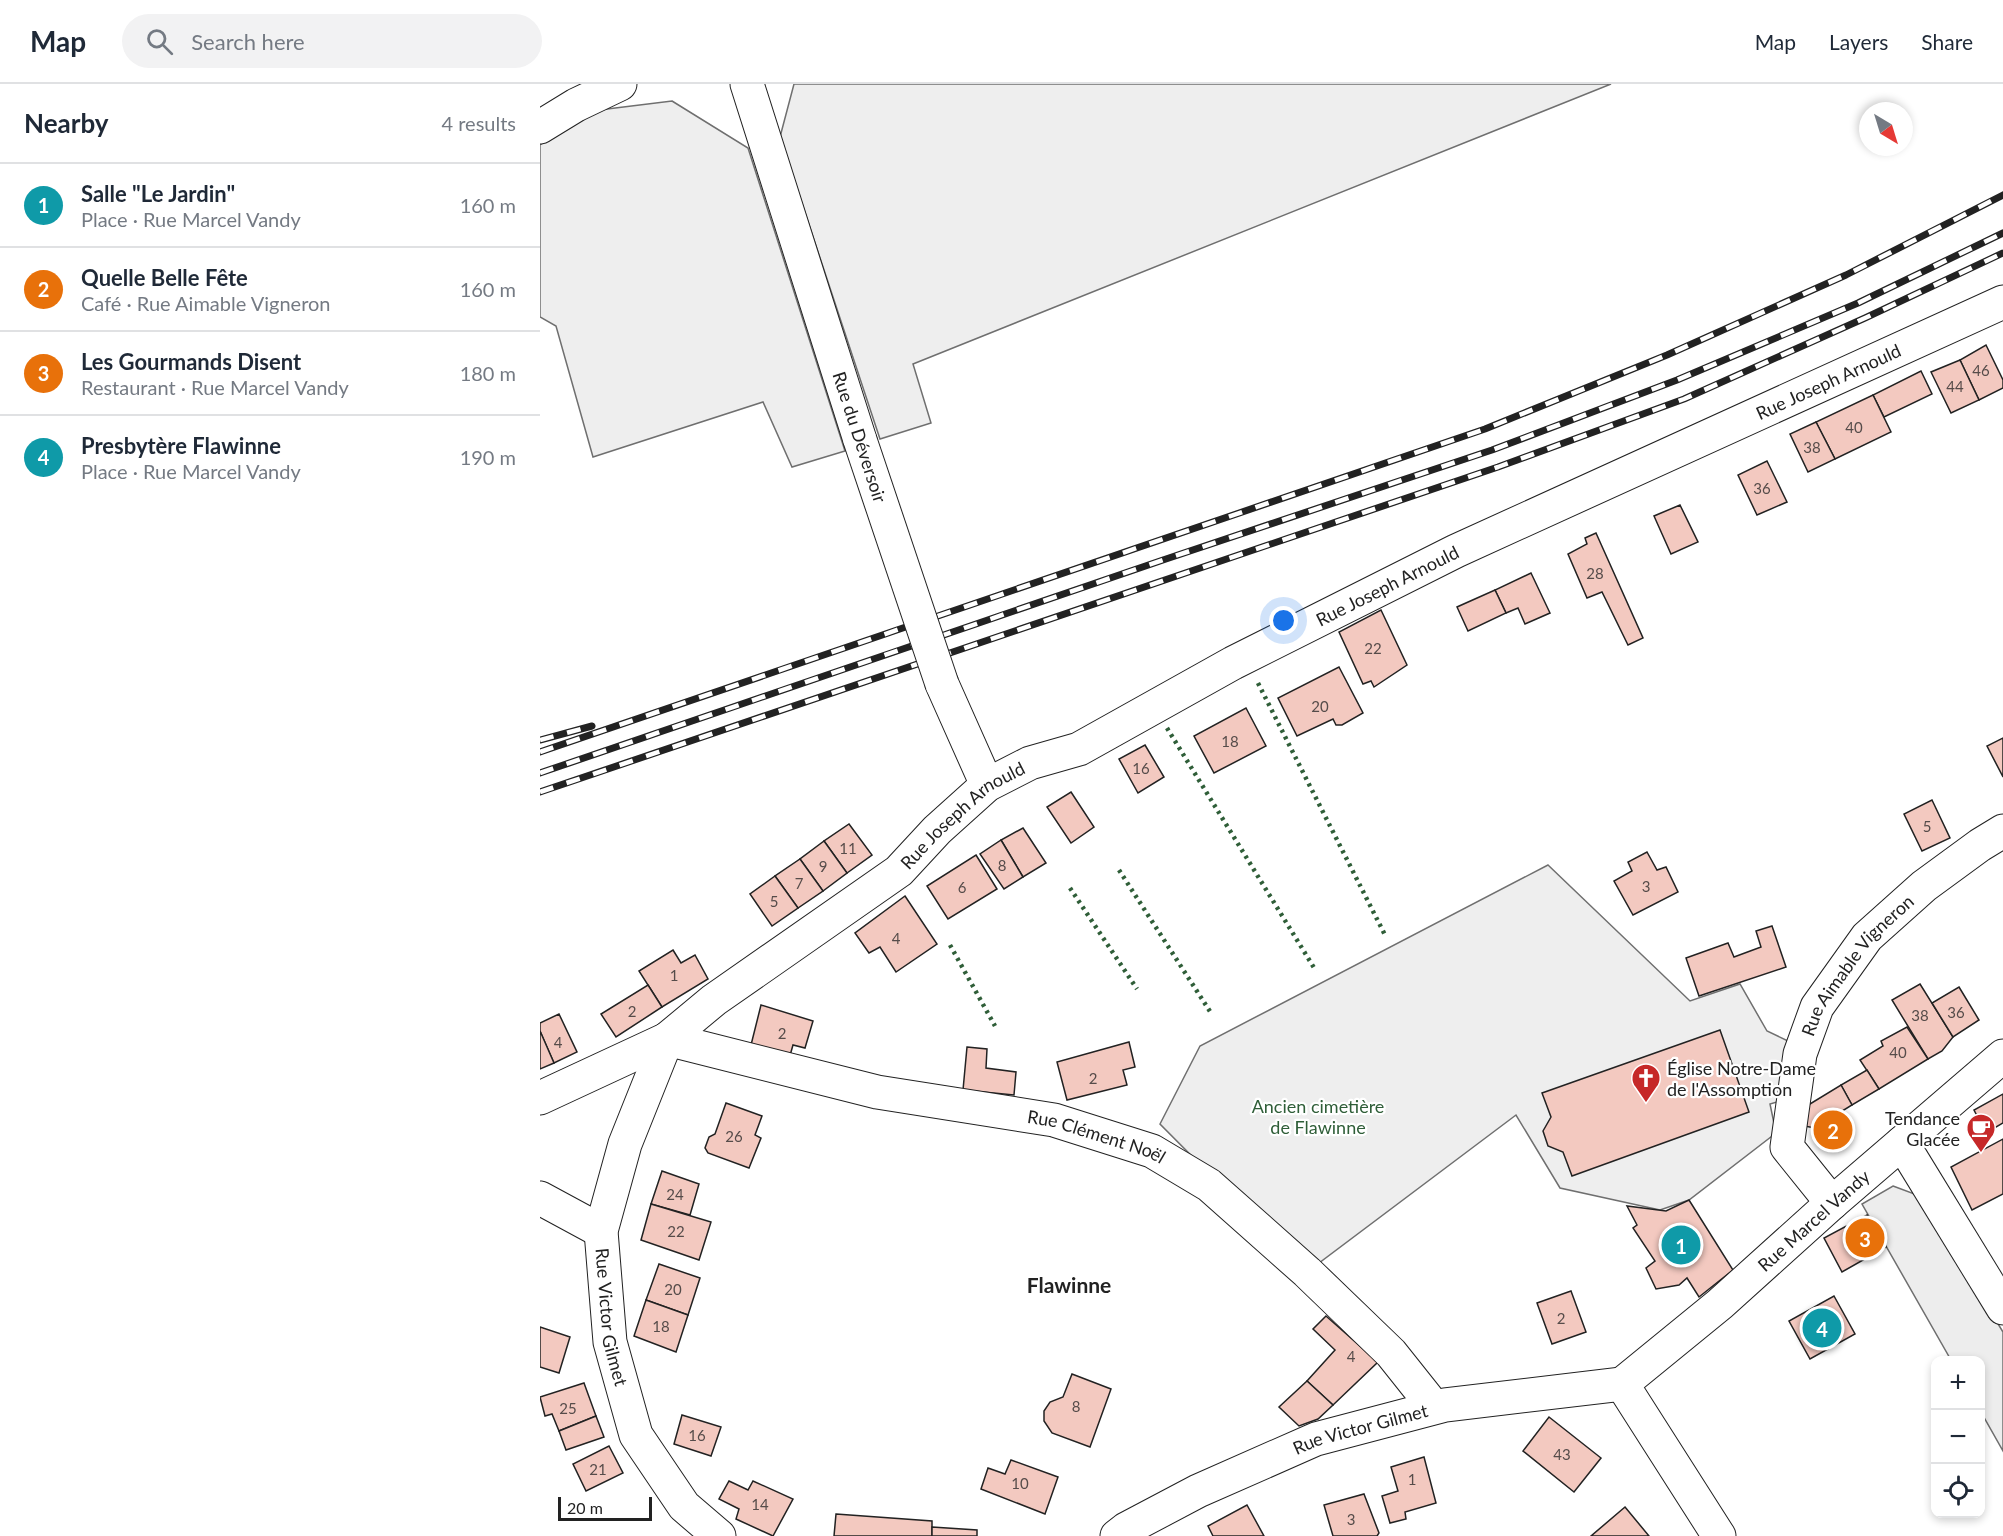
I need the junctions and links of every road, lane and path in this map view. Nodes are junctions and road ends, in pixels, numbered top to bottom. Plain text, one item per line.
1 (620, 84) edge
2 (747, 84) edge
3 (540, 127) edge
4 (2003, 302) edge
5 (987, 784) junction
6 (2003, 831) edge
7 (667, 1039) junction
8 (2003, 1056) edge
9 (540, 1098) edge
10 (1902, 1143) junction
11 (540, 1198) edge
12 (1832, 1203) junction
13 (601, 1231) junction
14 (2003, 1308) edge
15 (1622, 1384) junction
16 (1434, 1407) junction
17 (719, 1536) edge
18 (1117, 1536) edge
19 (1719, 1536) edge

1 - 3 street
2 - 5 street, Rue du Déversoir, bridge
4 - 5 street, Rue Joseph Arnould
5 - 7 street, Rue Joseph Arnould
6 - 12 street, Rue Aimable Vigneron
7 - 9 street
7 - 13 street, Rue Victor Gilmet
7 - 16 street, Rue Clément Noël
8 - 10 street, Rue Marcel Vandy
10 - 12 street, Rue Marcel Vandy
10 - 14 street
11 - 13 street
12 - 15 street, Rue Marcel Vandy
13 - 17 street, Rue Victor Gilmet
15 - 16 street, Rue Victor Gilmet
15 - 19 street
16 - 18 street, Rue Victor Gilmet

